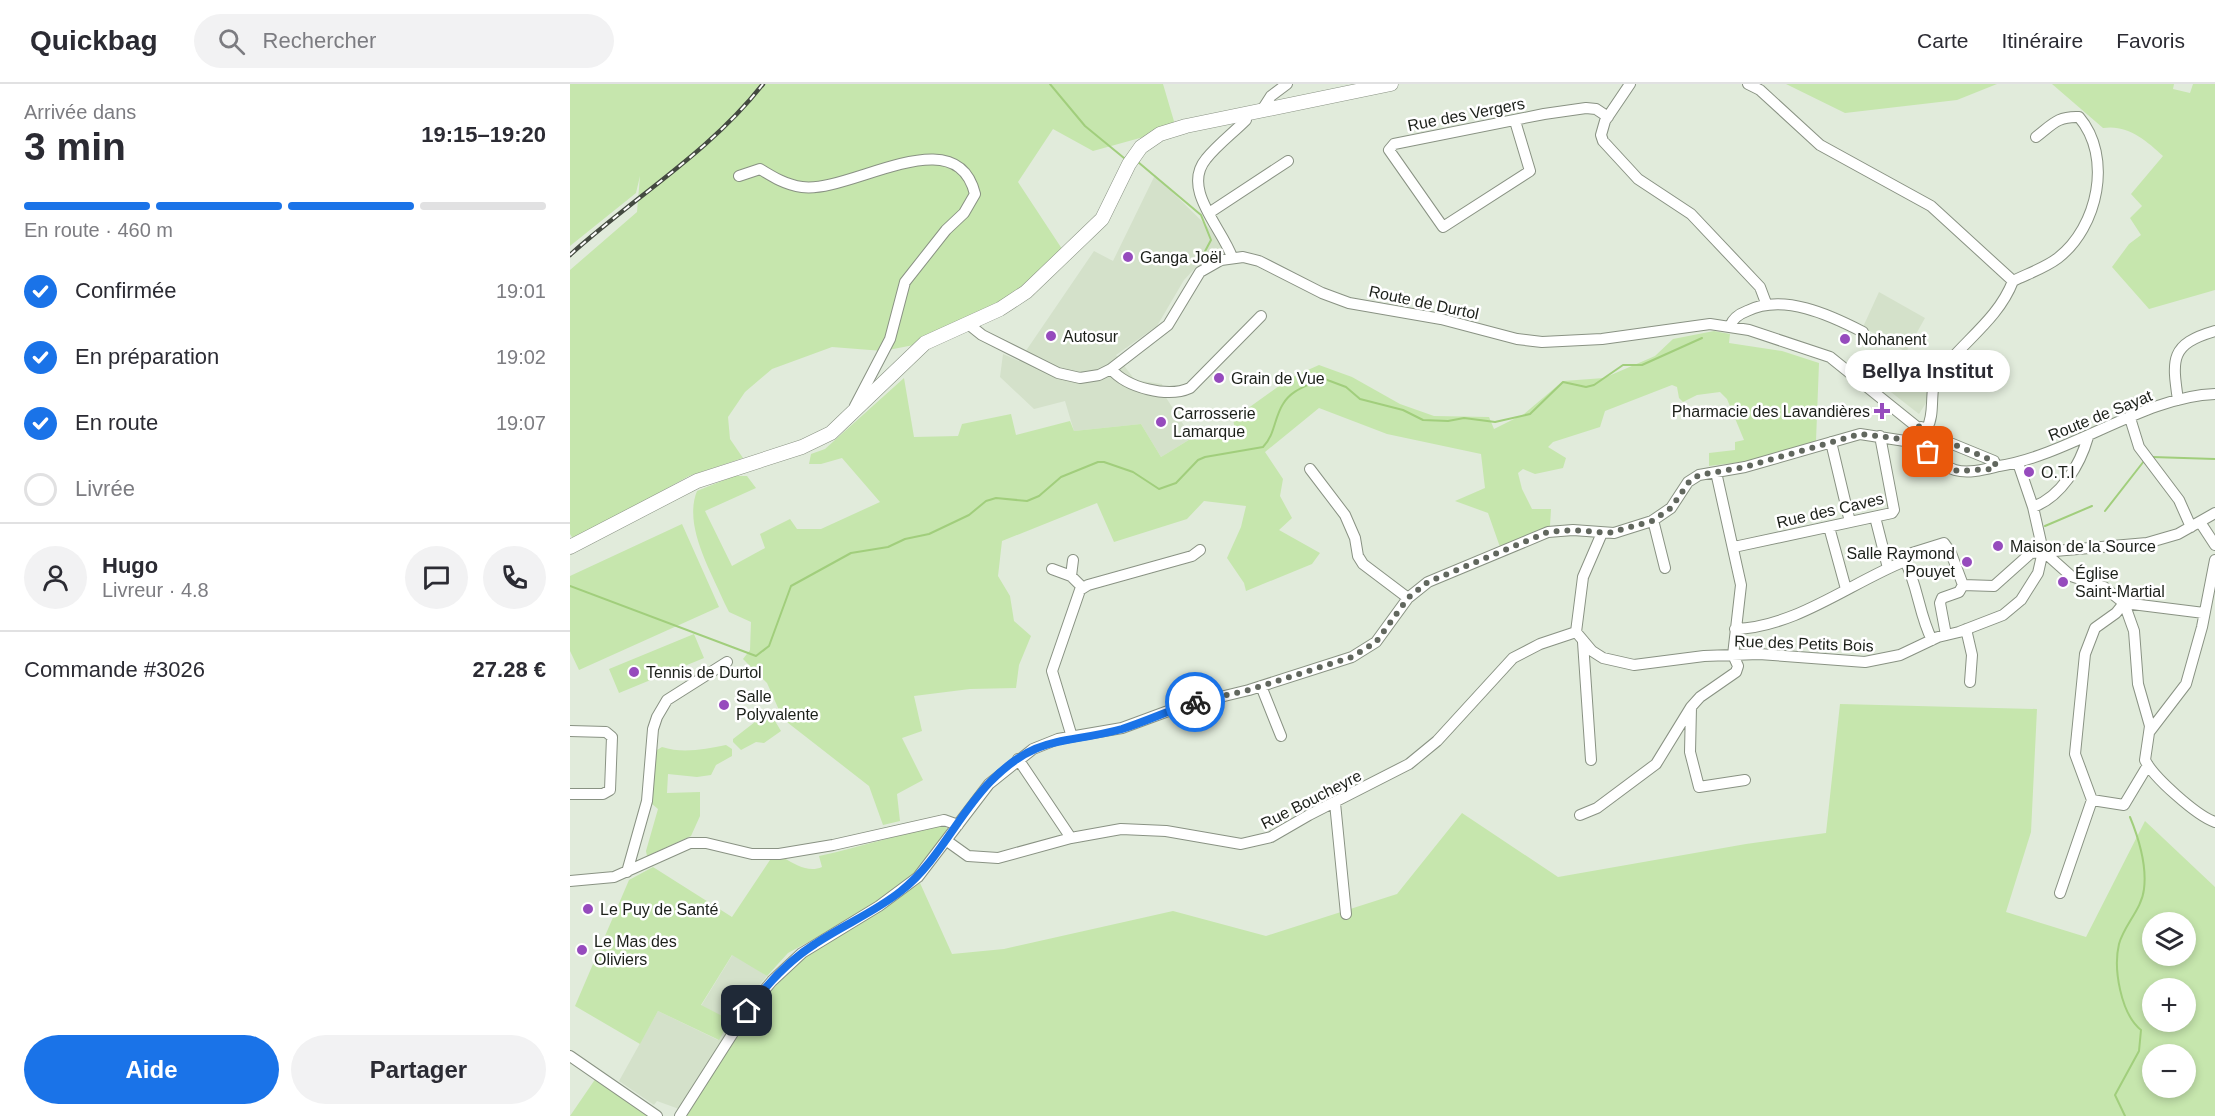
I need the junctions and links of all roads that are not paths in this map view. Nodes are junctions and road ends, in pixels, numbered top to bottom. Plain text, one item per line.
1 (1287, 84) edge
2 (1392, 84) edge
3 (1630, 84) edge
4 (1748, 84) edge
5 (1262, 110) junction
6 (1246, 114) junction
7 (1608, 117) junction
8 (1515, 120) junction
9 (2036, 137) dead end
10 (1288, 161) dead end
11 (739, 176) dead end
12 (1209, 213) junction
13 (1232, 257) junction
14 (2013, 281) junction
15 (1766, 303) junction
16 (1262, 316) dead end
17 (967, 323) junction
18 (1730, 326) junction
19 (2215, 331) edge
20 (1863, 332) dead end
21 (1905, 357) dead end
22 (1111, 369) junction
23 (1936, 377) junction
24 (2215, 394) edge
25 (2178, 400) junction
26 (857, 411) junction
27 (2130, 418) junction
28 (1922, 427) junction
29 (1880, 436) junction
30 (2088, 437) junction
31 (1914, 439) junction
32 (1831, 442) junction
33 (2018, 463) junction
34 (1996, 466) junction
35 (1310, 469) dead end
36 (1716, 472) junction
37 (2033, 507) junction
38 (2215, 513) edge
39 (1875, 517) junction
40 (1653, 520) junction
41 (1850, 522) junction
42 (2195, 525) junction
43 (1829, 527) junction
44 (1602, 533) junction
45 (2215, 545) edge
46 (570, 547) edge
47 (1734, 547) junction
48 (1200, 550) dead end
49 (2043, 551) junction
50 (1073, 560) dead end
51 (1905, 561) junction
52 (2215, 561) edge
53 (1665, 568) dead end
54 (1888, 568) junction
55 (1052, 569) dead end
56 (1071, 576) junction
57 (1963, 585) junction
58 (1083, 588) junction
59 (1846, 589) junction
60 (1408, 598) junction
61 (2124, 603) junction
62 (2204, 613) junction
63 (1735, 629) junction
64 (1966, 629) junction
65 (1576, 632) junction
66 (1946, 635) junction
67 (1932, 640) junction
68 (1583, 642) junction
69 (1733, 655) junction
70 (728, 662) dead end
71 (1970, 682) dead end
72 (1261, 686) junction
73 (1691, 707) junction
74 (570, 731) edge
75 (2150, 731) junction
76 (1281, 736) dead end
77 (1072, 737) junction
78 (1018, 759) junction
79 (1591, 760) dead end
80 (2148, 765) junction
81 (1745, 780) dead end
82 (570, 794) edge
83 (2092, 800) junction
84 (1335, 804) junction
85 (1580, 815) dead end
86 (2215, 822) edge
87 (958, 825) junction
88 (1071, 838) junction
89 (947, 841) junction
90 (627, 872) junction
91 (570, 881) edge
92 (2060, 893) dead end
93 (1346, 914) dead end
94 (570, 1056) edge
95 (657, 1116) edge
96 (680, 1116) edge

1 - 5 street
2 - 5 main road
3 - 7 street
4 - 14 street
5 - 6 main road
6 - 12 street
6 - 17 main road
7 - 8 street, Rue des Vergers
7 - 15 street
8 - 8 street, Rue des Vergers
9 - 14 street
10 - 12 street
11 - 26 street
12 - 13 street
13 - 18 street, Route de Durtol
13 - 22 street
14 - 23 street
15 - 18 street
15 - 20 street
16 - 22 street
17 - 22 street
17 - 26 main road
18 - 28 street, Route de Durtol
19 - 25 street
21 - 23 street
23 - 28 street
24 - 25 street, Route de Sayat
25 - 27 street, Route de Sayat
26 - 46 main road
27 - 30 street, Route de Sayat
27 - 42 street
28 - 31 street
28 - 34 street, Route de Durtol
29 - 31 street
29 - 32 street
29 - 39 street, Rue des Caves
30 - 33 street, Route de Sayat
30 - 37 street
31 - 34 street, Route de Sayat
32 - 36 street
32 - 41 street
33 - 34 street, Route de Sayat
33 - 37 street
35 - 60 street
36 - 40 street
36 - 47 street
37 - 49 street
38 - 42 street
39 - 41 street, Rue des Caves
39 - 54 street
40 - 44 street
40 - 53 street
41 - 43 street, Rue des Caves
42 - 45 street
42 - 49 street
43 - 47 street, Rue des Caves
43 - 59 street
44 - 60 street
44 - 65 street
47 - 63 street
48 - 58 street
49 - 57 street
49 - 61 street
49 - 64 street, Rue des Petits Bois
50 - 56 street
51 - 54 street
51 - 57 street
51 - 67 street
52 - 62 street
54 - 59 street
55 - 56 street
56 - 58 street
57 - 66 street
58 - 77 street
59 - 63 street
60 - 72 street
61 - 62 street
61 - 75 street
61 - 83 street
62 - 75 street
63 - 69 street
64 - 66 street, Rue des Petits Bois
64 - 71 street
65 - 68 street, Rue des Petits Bois
65 - 84 street, Rue Boucheyre
66 - 67 street, Rue des Petits Bois
67 - 69 street, Rue des Petits Bois
68 - 69 street, Rue des Petits Bois
68 - 79 street
69 - 73 street
70 - 90 street
72 - 76 street
72 - 77 street
73 - 81 street
73 - 85 street
74 - 82 street
75 - 80 street
77 - 78 street
78 - 87 street
78 - 88 street
80 - 83 street
80 - 86 street
83 - 92 street
84 - 88 street, Rue Boucheyre
84 - 93 street
87 - 89 street
87 - 90 street
88 - 89 street, Rue Boucheyre
89 - 96 street
90 - 91 street
94 - 95 street

